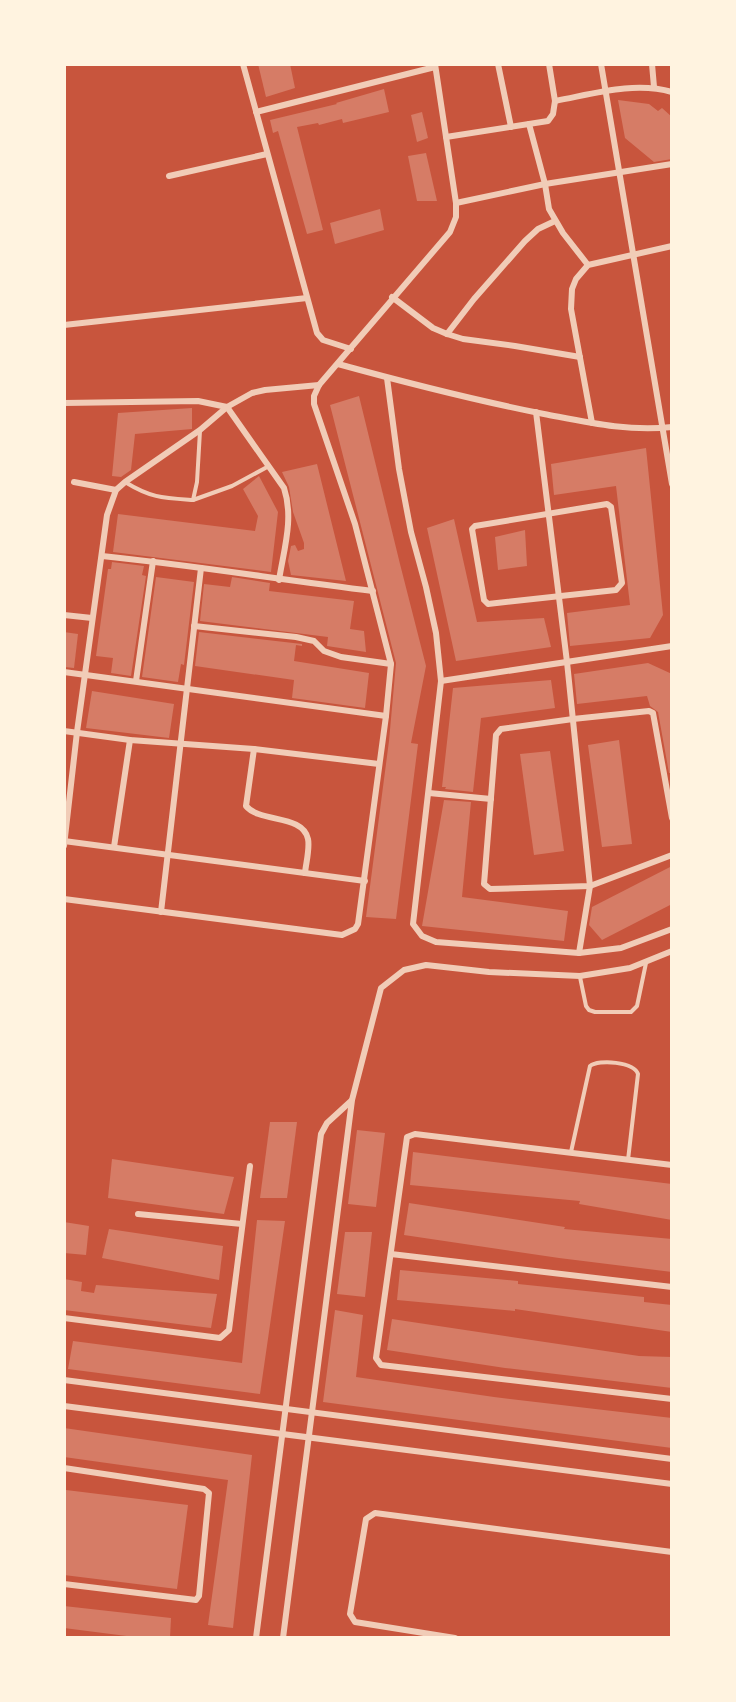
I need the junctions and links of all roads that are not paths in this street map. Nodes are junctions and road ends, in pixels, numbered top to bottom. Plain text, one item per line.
1 (243, 64) edge
2 (498, 64) edge
3 (549, 64) edge
4 (601, 64) edge
5 (652, 64) edge
6 (435, 66) edge
7 (654, 87) junction
8 (606, 92) junction
9 (672, 93) edge
10 (555, 101) junction
11 (256, 112) junction
12 (529, 124) junction
13 (511, 127) junction
14 (446, 137) junction
15 (267, 154) junction
16 (672, 164) edge
17 (619, 172) junction
18 (169, 176) dead end
19 (545, 184) junction
20 (456, 203) junction
21 (555, 221) junction
22 (672, 246) edge
23 (633, 255) junction
24 (588, 265) junction
25 (392, 297) junction
26 (307, 298) junction
27 (64, 325) edge
28 (447, 334) junction
29 (351, 349) junction
30 (580, 357) junction
31 (338, 364) junction
32 (387, 378) junction
33 (319, 384) junction
34 (64, 403) edge
35 (227, 407) junction
36 (536, 412) junction
37 (592, 423) junction
38 (672, 427) edge
39 (663, 428) junction
40 (200, 430) junction
41 (269, 466) junction
42 (74, 482) dead end
43 (125, 482) junction
44 (672, 484) edge
45 (116, 490) junction
46 (193, 500) junction
47 (548, 513) junction
48 (102, 556) junction
49 (153, 561) junction
50 (201, 568) junction
51 (279, 580) junction
52 (373, 591) junction
53 (559, 596) junction
54 (64, 615) edge
55 (92, 618) junction
56 (194, 626) junction
57 (672, 646) edge
58 (567, 662) junction
59 (391, 664) junction
60 (64, 672) edge
61 (86, 675) junction
62 (136, 681) junction
63 (441, 681) junction
64 (188, 689) junction
65 (386, 716) junction
66 (573, 719) junction
67 (64, 730) edge
68 (77, 732) junction
69 (130, 740) junction
70 (180, 745) junction
71 (254, 749) junction
72 (379, 764) junction
73 (429, 793) junction
74 (491, 799) junction
75 (670, 800) edge
76 (672, 818) edge
77 (65, 841) edge
78 (64, 846) edge
79 (114, 847) junction
80 (168, 854) junction
81 (672, 855) edge
82 (305, 873) junction
83 (364, 881) junction
84 (590, 886) junction
85 (64, 899) edge
86 (161, 912) junction
87 (672, 929) edge
88 (672, 951) edge
89 (579, 953) junction
90 (646, 962) junction
91 (580, 976) junction
92 (352, 1100) junction
93 (571, 1152) junction
94 (628, 1160) junction
95 (672, 1165) edge
96 (250, 1167) dead end
97 (138, 1214) dead end
98 (242, 1224) junction
99 (391, 1254) junction
100 (672, 1287) edge
101 (64, 1318) edge
102 (64, 1380) edge
103 (672, 1399) edge
104 (64, 1406) edge
105 (285, 1409) junction
106 (311, 1412) junction
107 (282, 1434) junction
108 (308, 1438) junction
109 (672, 1459) edge
110 (64, 1468) edge
111 (672, 1484) edge
112 (672, 1552) edge
113 (64, 1584) edge
114 (256, 1638) edge
115 (283, 1638) edge
116 (455, 1638) edge

1 - 11 street
2 - 13 street
3 - 10 street
4 - 8 street
5 - 7 street
6 - 11 street
6 - 14 street
7 - 8 street
7 - 9 street
8 - 10 street
8 - 17 street
10 - 12 street
11 - 15 street
12 - 13 street
12 - 19 street
13 - 14 street
14 - 20 street
15 - 18 street
15 - 26 street
16 - 17 street
17 - 19 street
17 - 23 street
19 - 20 street
19 - 21 street
20 - 25 street
21 - 24 street
21 - 28 street
22 - 23 street
23 - 24 street
23 - 39 street
24 - 30 street
25 - 28 street
25 - 29 street
26 - 27 street
26 - 29 street
28 - 30 street
29 - 31 street
30 - 37 street
31 - 32 street
31 - 33 street
32 - 36 street
32 - 63 street
33 - 35 street
33 - 52 street
34 - 35 street
35 - 40 street
35 - 41 street
36 - 37 street
36 - 47 street
37 - 39 street
38 - 39 street
39 - 44 street
40 - 43 street
40 - 46 lane
41 - 46 lane
41 - 51 street
42 - 45 street
43 - 45 street
43 - 46 lane
45 - 48 street
47 - 53 street
47 - 53 street
47 - 53 street
48 - 49 street
48 - 55 street
49 - 50 street
49 - 62 street
50 - 51 street
50 - 56 street
51 - 52 street
52 - 59 street
53 - 58 street
54 - 55 street
55 - 61 street
56 - 59 street
56 - 64 street
57 - 58 street
58 - 63 street
58 - 66 street
59 - 65 street
60 - 61 street
61 - 62 street
61 - 68 street
62 - 64 street
63 - 73 street
64 - 65 street
64 - 70 street
65 - 72 street
66 - 74 street
66 - 75 street
66 - 84 street
67 - 68 street
68 - 69 street
68 - 77 street
69 - 70 street
69 - 79 street
70 - 71 street
70 - 80 street
71 - 72 street
71 - 82 street
72 - 83 street
73 - 74 street
73 - 89 street
74 - 84 street
75 - 76 street
77 - 78 street
77 - 79 street
79 - 80 street
80 - 82 street
80 - 86 street
81 - 84 street
82 - 83 street
83 - 86 street
84 - 89 street
85 - 86 street
87 - 89 street
88 - 90 street
90 - 91 street
90 - 91 lane
91 - 92 street
92 - 105 street
92 - 106 street
93 - 94 street
93 - 94 lane
93 - 99 street
94 - 95 street
96 - 98 street
97 - 98 street
98 - 101 street
99 - 100 street
99 - 103 street
102 - 105 street
104 - 107 street
105 - 106 street
105 - 107 street
106 - 108 street
106 - 109 street
107 - 108 street
107 - 114 street
108 - 111 street
108 - 115 street
110 - 113 street
112 - 116 street

